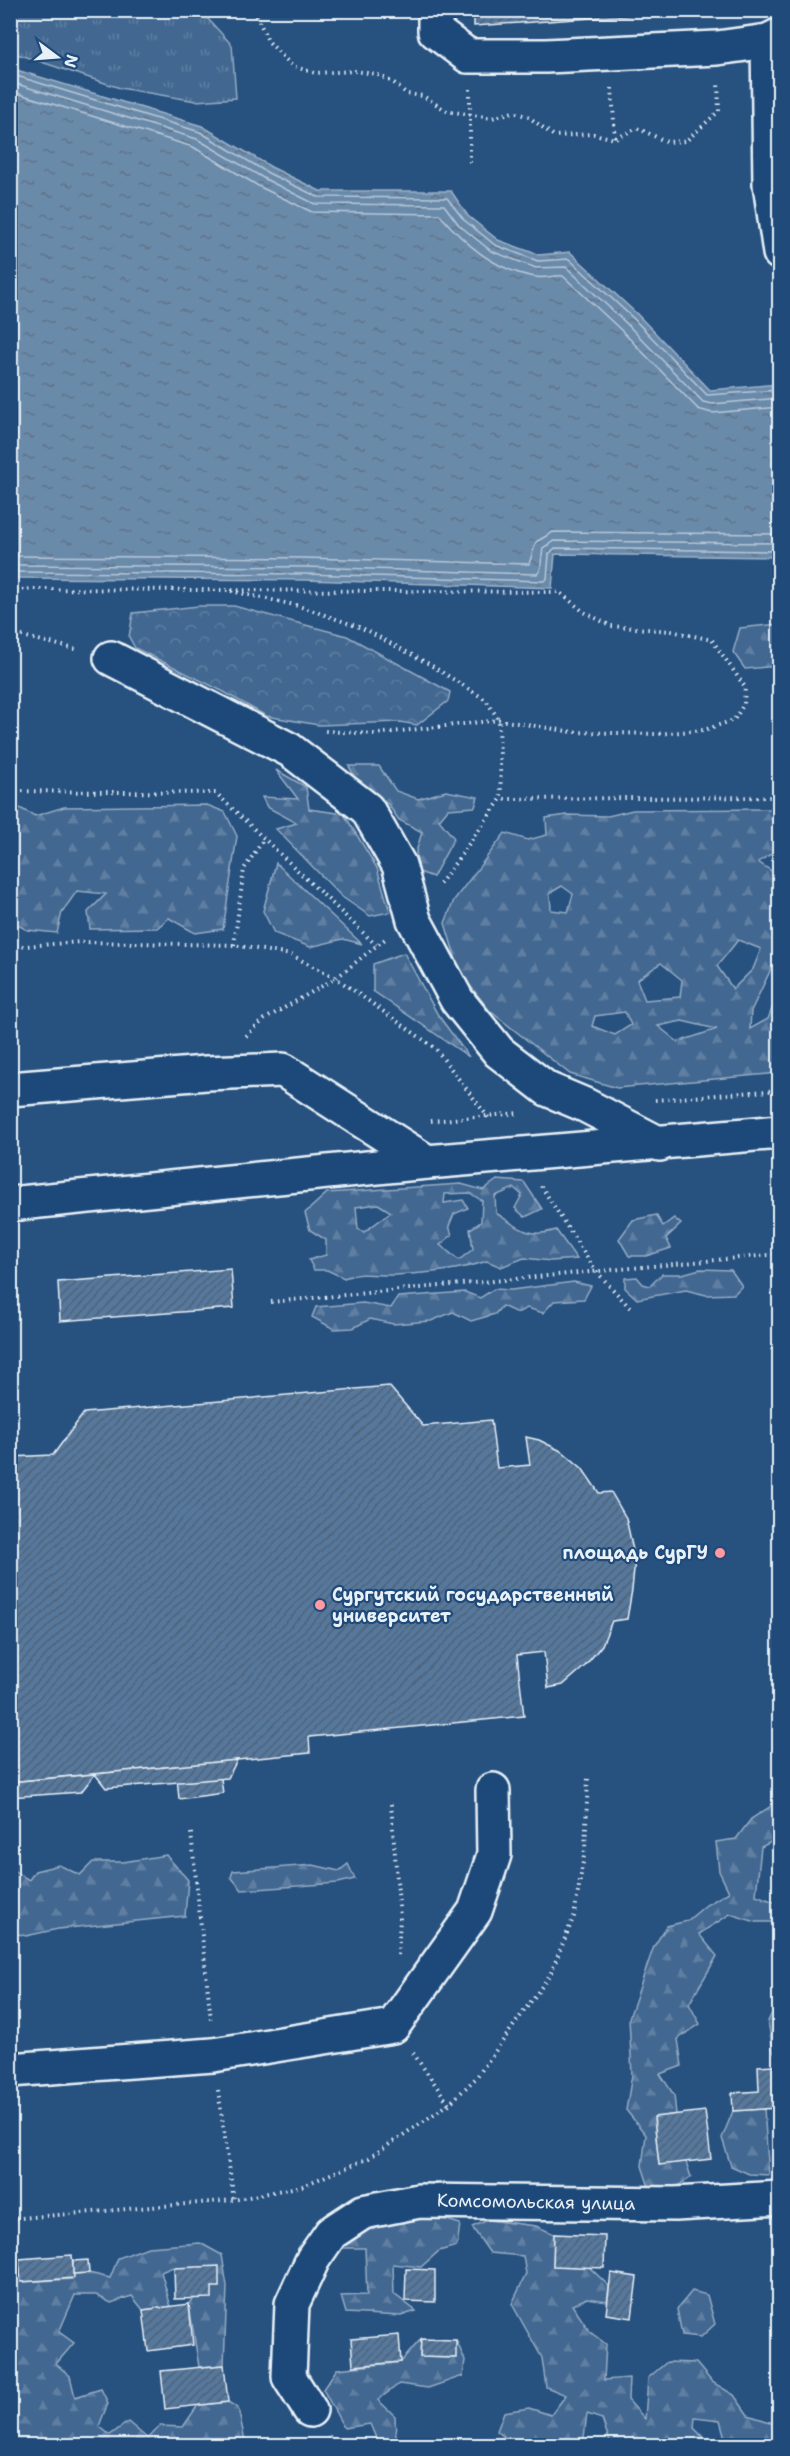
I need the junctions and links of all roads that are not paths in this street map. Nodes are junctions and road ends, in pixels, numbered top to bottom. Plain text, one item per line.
1 (435, 10) edge
2 (774, 38) edge
3 (780, 253) edge
4 (111, 658) road end
5 (10, 1089) edge
6 (780, 1132) edge
7 (660, 1144) junction
8 (427, 1162) junction
9 (10, 1204) edge
10 (493, 1790) dead end
11 (10, 2070) edge
12 (780, 2198) edge
13 (310, 2410) dead end

1 - 2 street
2 - 3 street
4 - 7 street
5 - 8 street
6 - 7 street
7 - 8 street
8 - 9 street
10 - 11 street
12 - 13 street, Комсомольская улица

